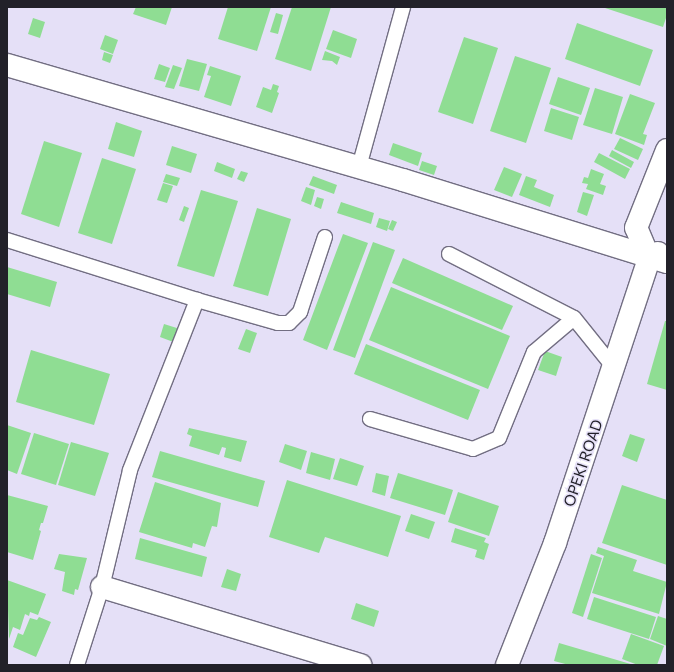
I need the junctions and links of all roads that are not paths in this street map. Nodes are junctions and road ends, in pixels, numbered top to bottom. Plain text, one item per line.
1 (403, 7) edge
2 (7, 65) edge
3 (667, 150) edge
4 (359, 167) junction
5 (325, 237) dead end
6 (7, 240) edge
7 (449, 254) dead end
8 (661, 256) edge
9 (197, 300) junction
10 (574, 318) junction
11 (615, 369) junction
12 (370, 419) dead end
13 (102, 588) junction
14 (77, 665) edge
15 (361, 665) edge
16 (507, 665) edge

1 - 4 lane
2 - 4 street
3 - 8 street
4 - 8 street
5 - 9 lane
6 - 9 lane
7 - 10 lane
8 - 11 street, OPEKI ROAD
9 - 13 lane
10 - 11 lane
10 - 12 lane
11 - 16 street, OPEKI ROAD
13 - 14 lane
13 - 15 street

